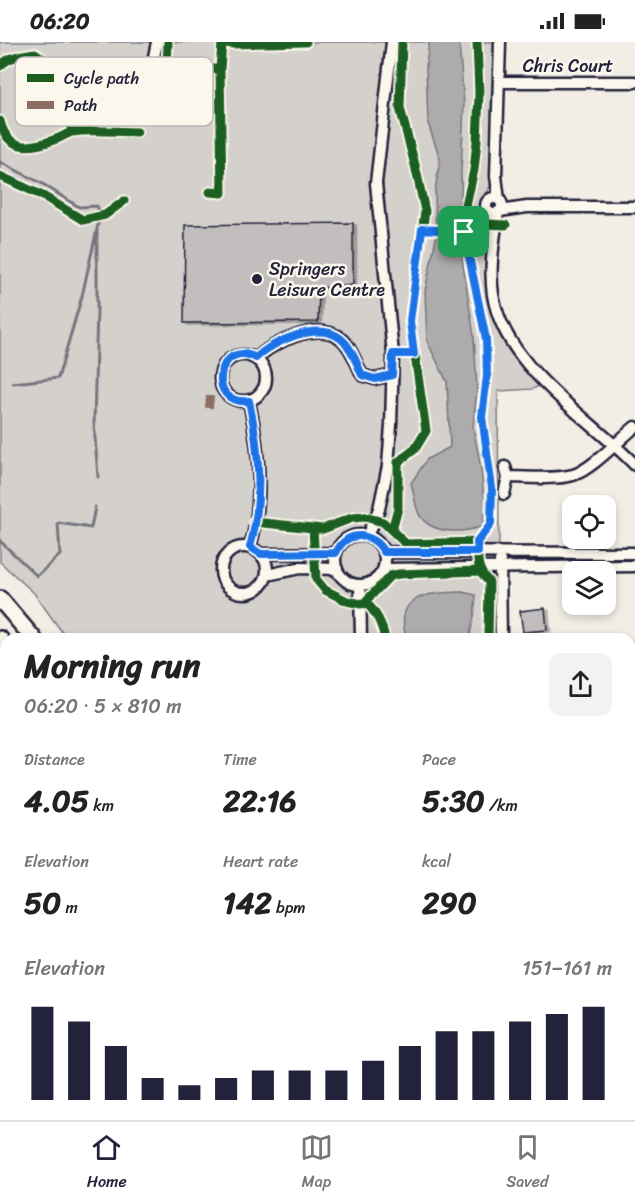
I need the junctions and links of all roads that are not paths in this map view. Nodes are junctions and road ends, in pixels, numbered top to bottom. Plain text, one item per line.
1 (157, 42) edge
2 (392, 42) edge
3 (500, 42) edge
4 (154, 57) edge
5 (501, 82) junction
6 (635, 82) edge
7 (496, 206) junction
8 (635, 207) edge
9 (256, 358) junction
10 (392, 375) junction
11 (249, 401) junction
12 (635, 426) edge
13 (614, 445) junction
14 (635, 465) edge
15 (504, 494) dead end
16 (367, 536) junction
17 (250, 547) junction
18 (384, 552) junction
19 (500, 552) junction
20 (336, 553) junction
21 (635, 553) edge
22 (261, 554) junction
23 (635, 566) edge
24 (500, 567) junction
25 (337, 569) junction
26 (384, 569) junction
27 (267, 575) junction
28 (360, 585) junction
29 (0, 599) edge
30 (28, 633) edge
31 (361, 633) edge
32 (501, 633) edge

1 - 4 street
2 - 10 street
3 - 5 street
5 - 6 street, Chris Court
5 - 7 street
7 - 8 street
7 - 13 street
9 - 10 street
9 - 11 street
9 - 11 street
10 - 16 street
11 - 17 street
12 - 13 street
13 - 14 street
13 - 15 street
16 - 18 street
16 - 20 street
17 - 22 street
17 - 27 street
18 - 19 street
18 - 26 street
19 - 21 street
19 - 24 street
20 - 22 street
20 - 25 street
22 - 27 street
23 - 24 street
24 - 26 street
24 - 32 street
25 - 27 street
25 - 28 street
26 - 28 street
28 - 31 street
29 - 30 highway

